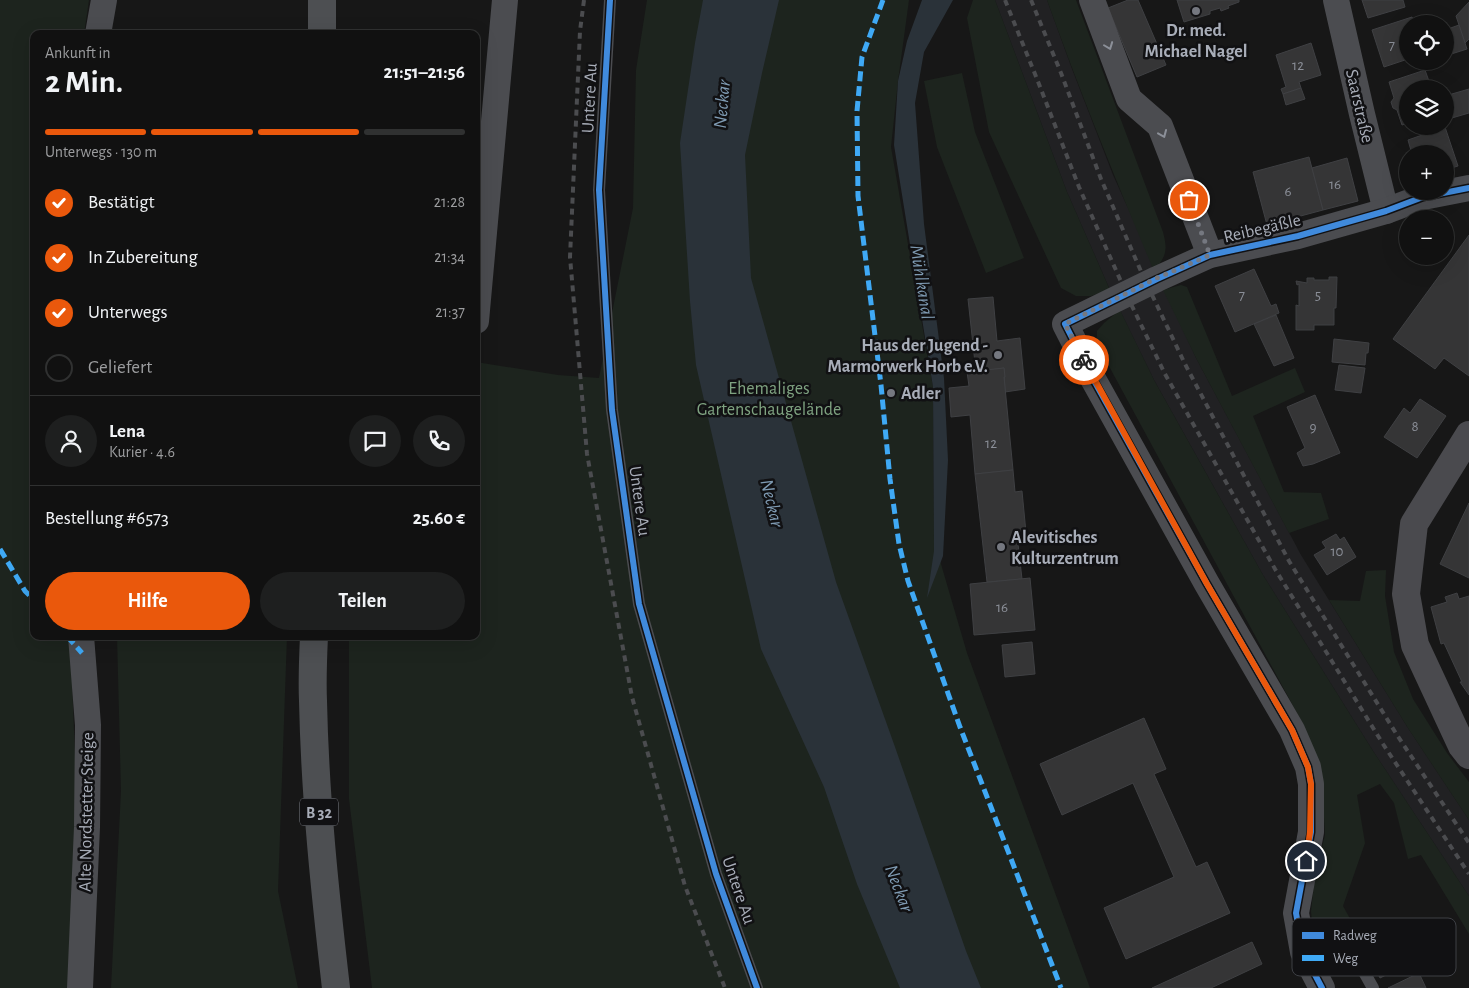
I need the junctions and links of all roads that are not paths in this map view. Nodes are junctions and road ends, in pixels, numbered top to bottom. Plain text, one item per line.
1 (104, 0) edge
2 (322, 0) edge
3 (505, 0) edge
4 (610, 0) edge
5 (1092, 0) edge
6 (1336, 0) edge
7 (99, 30) edge
8 (322, 30) edge
9 (1469, 188) edge
10 (1386, 211) junction
11 (1210, 255) junction
12 (480, 277) edge
13 (1469, 435) edge
14 (81, 640) edge
15 (314, 640) edge
16 (1469, 755) edge
17 (1297, 918) edge
18 (1316, 976) edge
19 (1366, 976) edge
20 (80, 988) edge
21 (336, 988) edge
22 (758, 988) edge
23 (1322, 988) edge
24 (1373, 988) edge

1 - 7 street
2 - 8 main road
3 - 12 street
4 - 22 lane, Untere Au
5 -> 11 street, Reibegäßle
6 - 10 street, Saarstraße
9 - 10 street, Reibegäßle
10 - 11 street, Reibegäßle
11 - 17 street, Reibegäßle
13 - 16 main road
14 - 20 street, Alte Nordstetter Steige
15 - 21 main road, B 32
18 - 23 street, Reibegäßle
19 - 24 lane

